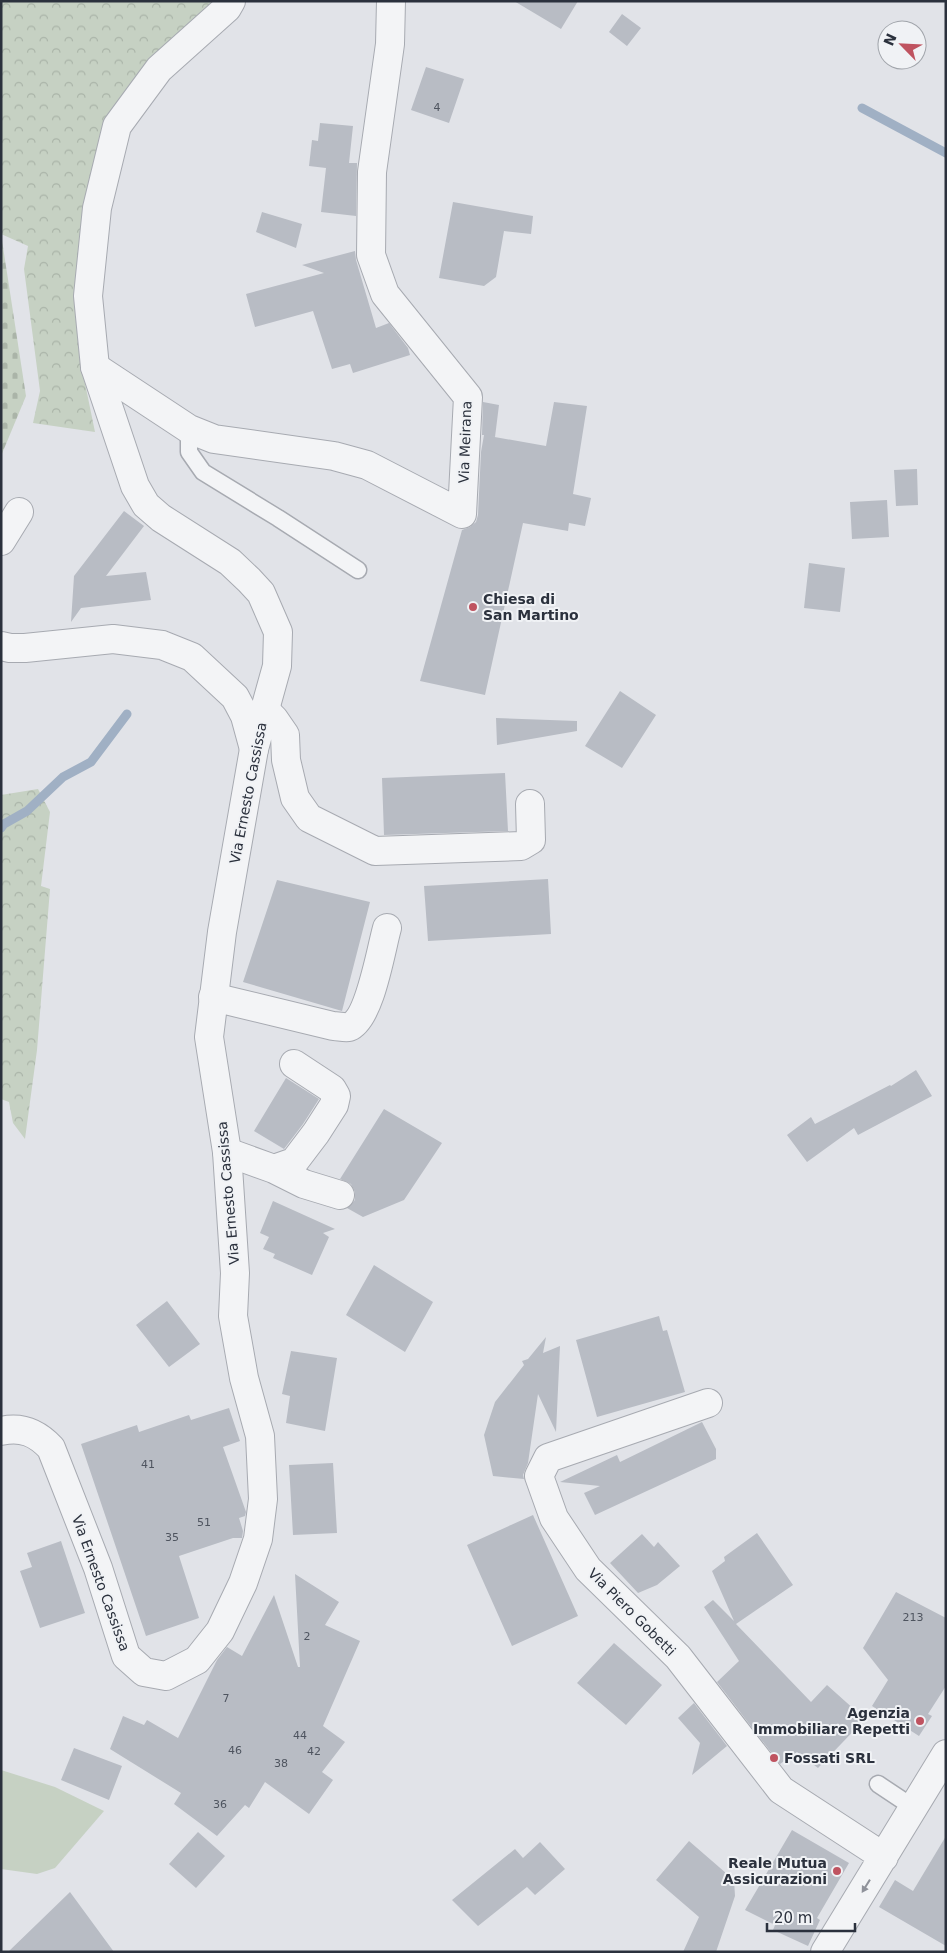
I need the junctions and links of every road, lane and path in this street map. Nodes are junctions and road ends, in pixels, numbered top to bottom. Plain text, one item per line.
1 (231, 1) edge
2 (390, 1) edge
3 (95, 367) junction
4 (189, 429) junction
5 (19, 512) dead end
6 (1, 542) edge
7 (358, 570) dead end
8 (1, 646) edge
9 (265, 710) junction
10 (254, 749) junction
11 (530, 804) dead end
12 (387, 928) dead end
13 (213, 997) junction
14 (294, 1064) dead end
15 (227, 1152) junction
16 (274, 1169) junction
17 (340, 1195) dead end
18 (708, 1403) dead end
19 (1, 1432) edge
20 (946, 1754) edge
21 (878, 1784) dead end
22 (914, 1808) junction
23 (884, 1857) junction
24 (825, 1952) edge

1 - 3 street, Via Ernesto Cassissa
2 - 4 street, Via Meirana
3 - 4 street, Via Meirana
3 - 9 street, Via Ernesto Cassissa
4 - 7 lane
5 - 6 street
8 - 10 street
9 - 10 street, Via Ernesto Cassissa
9 - 11 street
10 - 13 street, Via Ernesto Cassissa
12 - 13 street
13 - 15 street, Via Ernesto Cassissa
14 - 16 street
15 - 16 street
15 - 19 street, Via Ernesto Cassissa
16 - 17 street
18 - 23 street, Via Piero Gobetti
20 - 22 street
21 - 22 lane
22 - 23 street
23 -> 24 street

